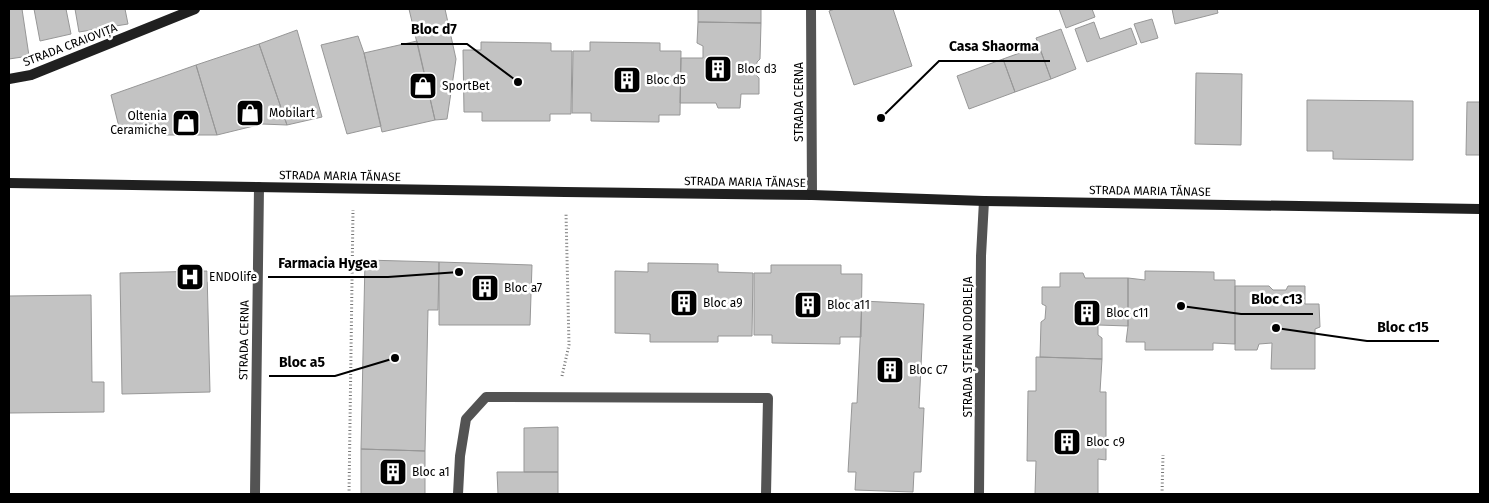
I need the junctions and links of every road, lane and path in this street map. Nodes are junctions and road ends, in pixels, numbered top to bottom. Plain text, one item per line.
1 (196, 9) edge
2 (811, 9) edge
3 (9, 79) edge
4 (9, 183) edge
5 (259, 187) junction
6 (353, 188) junction
7 (565, 192) junction
8 (812, 195) junction
9 (984, 201) junction
10 (1480, 209) edge
11 (557, 396) junction
12 (1162, 455) dead end
13 (255, 494) edge
14 (348, 494) edge
15 (458, 494) edge
16 (766, 494) edge
17 (979, 494) edge
18 (1162, 494) edge

1 - 3 main road, STRADA CRAIOVIȚA
2 - 8 street, STRADA CERNA
4 - 5 main road, STRADA MARIA TĂNASE
5 - 6 main road, STRADA MARIA TĂNASE
5 - 13 street, STRADA CERNA
6 - 7 main road, STRADA MARIA TĂNASE
6 - 14 path
7 - 8 main road, STRADA MARIA TĂNASE
7 - 11 path
8 - 9 main road, STRADA MARIA TĂNASE
9 - 10 main road, STRADA MARIA TĂNASE
9 - 17 street, STRADA ȘTEFAN ODOBLEJA
11 - 15 street
11 - 16 street
12 - 18 path

